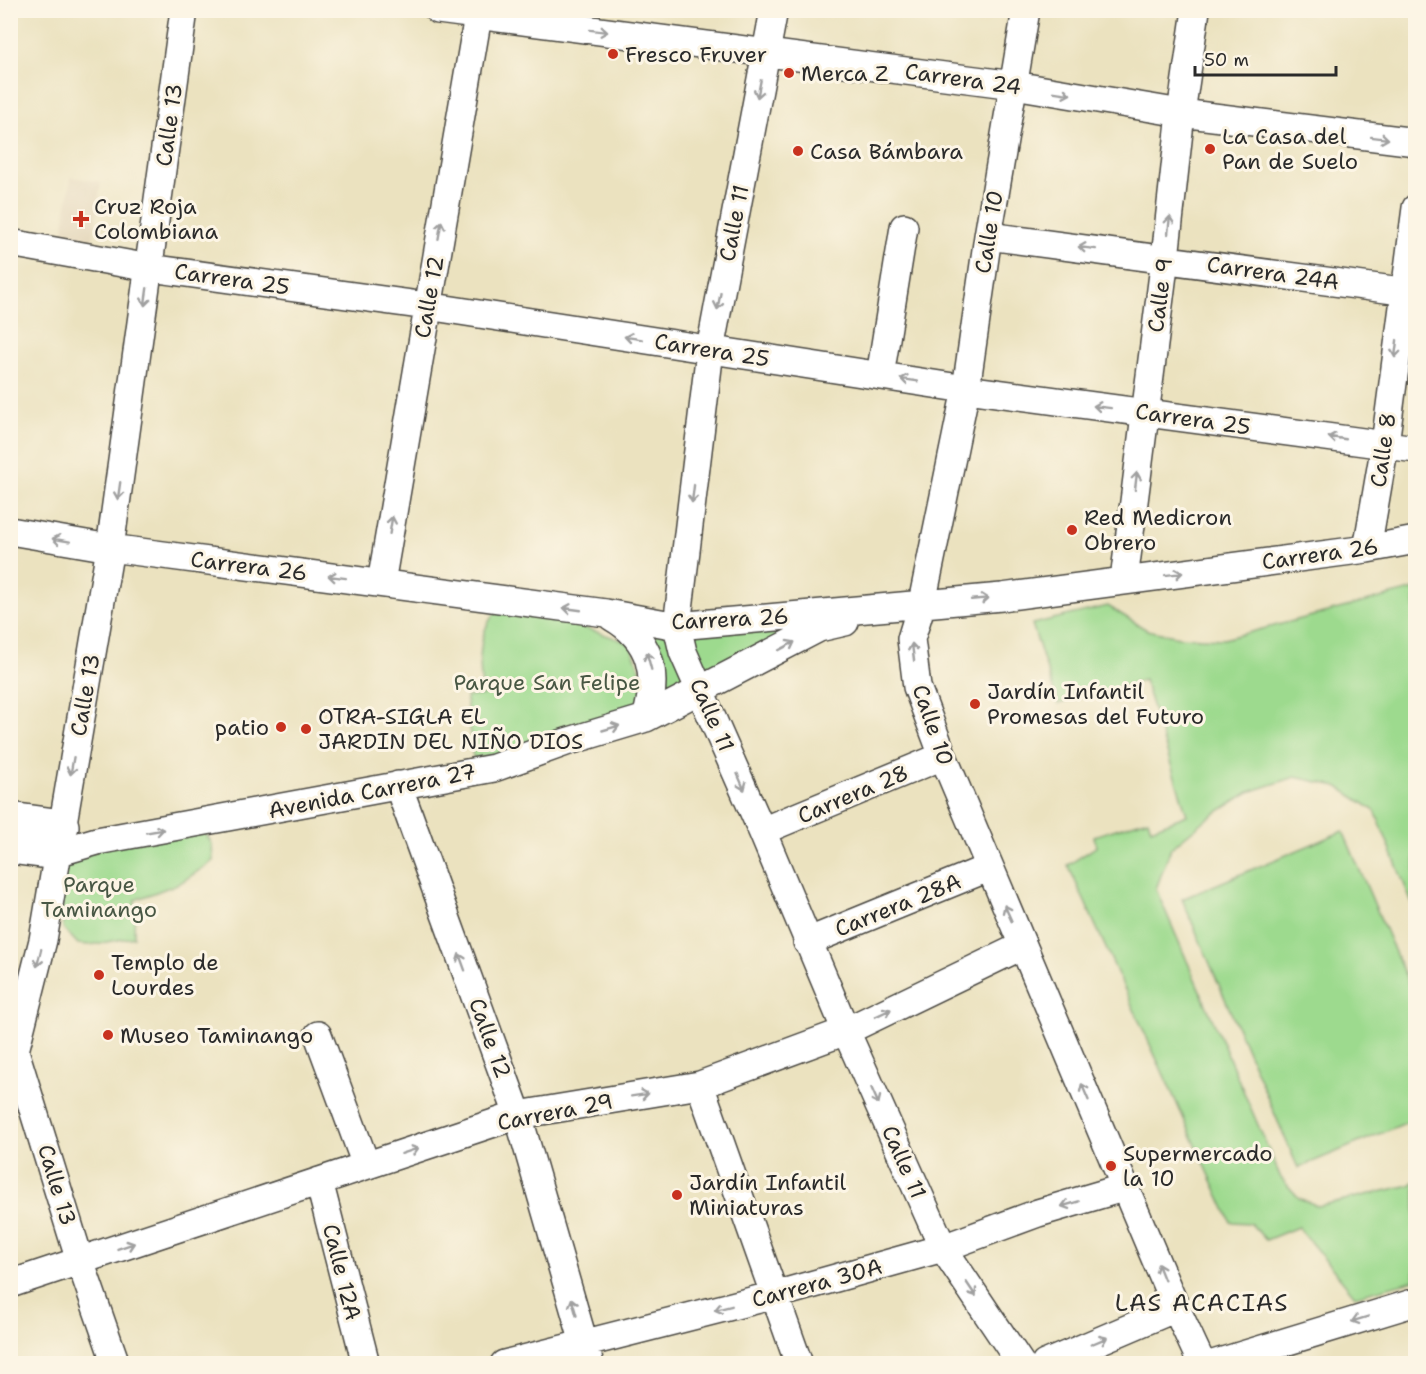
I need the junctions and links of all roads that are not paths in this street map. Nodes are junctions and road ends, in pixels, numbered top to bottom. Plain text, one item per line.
1 (184, 10) edge
2 (438, 10) edge
3 (774, 10) edge
4 (1026, 10) edge
5 (1196, 10) edge
6 (478, 14) edge
7 (766, 52) junction
8 (1014, 85) junction
9 (1180, 113) junction
10 (1416, 142) edge
11 (1416, 208) edge
12 (904, 227) dead end
13 (988, 236) junction
14 (10, 243) edge
15 (1165, 258) junction
16 (150, 268) junction
17 (1409, 292) edge
18 (427, 306) junction
19 (710, 350) junction
20 (880, 376) junction
21 (966, 389) junction
22 (1145, 412) junction
23 (1385, 444) junction
24 (1416, 449) edge
25 (10, 531) edge
26 (1416, 540) edge
27 (110, 548) junction
28 (1367, 549) junction
29 (1124, 580) junction
30 (381, 583) junction
31 (922, 603) junction
32 (606, 613) junction
33 (677, 626) junction
34 (702, 691) junction
35 (646, 718) junction
36 (943, 756) junction
37 (398, 785) junction
38 (10, 819) edge
39 (762, 831) junction
40 (59, 840) junction
41 (10, 847) edge
42 (988, 868) junction
43 (807, 942) junction
44 (1023, 946) junction
45 (846, 1031) junction
46 (318, 1035) dead end
47 (13, 1051) edge
48 (700, 1085) junction
49 (518, 1115) junction
50 (366, 1165) junction
51 (319, 1181) junction
52 (1126, 1187) junction
53 (943, 1248) junction
54 (80, 1261) junction
55 (10, 1284) edge
56 (775, 1295) junction
57 (1416, 1302) edge
58 (1176, 1308) junction
59 (587, 1353) edge
60 (116, 1364) edge
61 (366, 1364) edge
62 (504, 1364) edge
63 (799, 1364) edge
64 (1021, 1364) edge
65 (1045, 1364) edge
66 (1203, 1364) edge
67 (1213, 1364) edge

1 - 16 street, Calle 13
2 - 6 street, Carrera 24
3 - 7 street, Calle 11
4 - 8 street, Calle 10
5 - 9 street, Calle 9
6 -> 7 street, Carrera 24
18 -> 6 street, Calle 12
7 - 8 street, Carrera 24
7 -> 19 street, Calle 11
8 -> 9 street, Carrera 24
8 - 13 street, Calle 10
9 -> 10 street, Carrera 24
15 -> 9 street, Calle 9
11 - 17 street, Calle 8
12 - 20 street
15 -> 13 street, Carrera 24A
13 - 21 street, Calle 10
14 - 16 street, Carrera 25
15 - 17 street, Carrera 24A
15 - 22 street, Calle 9
16 - 18 street, Carrera 25
16 -> 27 street, Calle 13
17 -> 23 street, Calle 8
19 -> 18 street, Carrera 25
30 -> 18 street, Calle 12
19 - 20 street, Carrera 25
19 -> 33 street, Calle 11
21 -> 20 street, Carrera 25
22 -> 21 street, Carrera 25
21 - 31 street, Calle 10
23 -> 22 street, Carrera 25
29 -> 22 street, Calle 9
23 - 24 street, Carrera 25
23 - 28 street, Calle 8
27 -> 25 street, Carrera 26
26 - 28 street, Carrera 26
30 -> 27 street, Carrera 26
27 -> 40 street, Calle 13
29 -> 28 street, Carrera 26
31 -> 29 street, Carrera 26
32 -> 30 street, Carrera 26
31 - 33 street, Carrera 26
34 -> 31 street, Avenida Carrera 27
36 -> 31 street, Calle 10
32 - 33 street, Carrera 26
35 -> 32 street, Calle 11
33 - 34 street, Calle 11
34 - 35 street, Avenida Carrera 27
34 -> 39 street, Calle 11
37 -> 35 street, Avenida Carrera 27
36 - 39 street, Carrera 28
36 - 42 street, Calle 10
40 -> 37 street, Avenida Carrera 27
49 -> 37 street, Calle 12
38 - 40 main road, Avenida Carrera 27
39 - 43 street, Calle 11
40 - 41 main road, Avenida Carrera 27
40 -> 47 street, Calle 13
42 - 43 street, Carrera 28A
44 -> 42 street, Calle 10
43 - 45 street, Calle 11
45 -> 44 street, Carrera 29
52 -> 44 street, Calle 10
45 - 48 street, Carrera 29
45 -> 53 street, Calle 11
46 - 50 street
47 - 54 street, Calle 13
49 -> 48 street, Carrera 29
48 - 56 street
50 -> 49 street, Carrera 29
59 -> 49 street, Calle 12
50 - 51 street, Carrera 29
54 -> 51 street, Carrera 29
51 - 61 street, Calle 12A
52 -> 53 street, Carrera 30A
58 -> 52 street, Calle 10
53 - 56 street, Carrera 30A
53 -> 64 street, Calle 11
54 - 55 street, Carrera 29
54 - 60 street, Calle 13
56 -> 59 street, Carrera 30A
56 - 63 street
57 -> 67 street
65 -> 58 street
58 - 66 street, Calle 10
59 - 62 street, Carrera 30A

